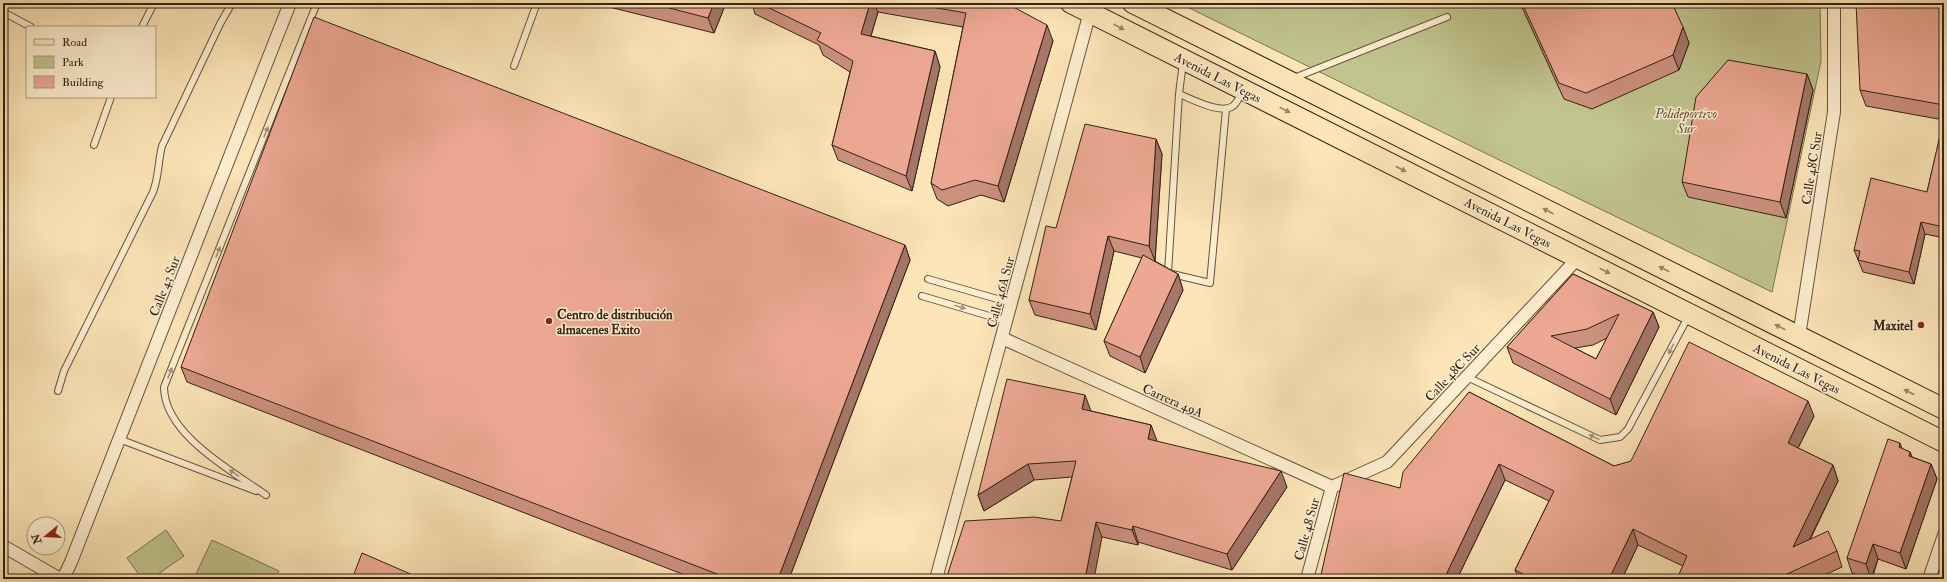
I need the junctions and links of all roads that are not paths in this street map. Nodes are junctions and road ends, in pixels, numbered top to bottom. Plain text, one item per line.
1 (154, 3) edge
2 (232, 3) edge
3 (290, 3) edge
4 (317, 3) edge
5 (537, 3) edge
6 (1071, 3) edge
7 (1133, 3) edge
8 (1834, 3) edge
9 (3, 12) edge
10 (1090, 12) junction
11 (1447, 16) dead end
12 (29, 26) edge
13 (142, 26) edge
14 (1184, 60) junction
15 (514, 66) dead end
16 (1288, 81) junction
17 (1244, 90) junction
18 (1179, 94) junction
19 (111, 98) edge
20 (1226, 109) junction
21 (94, 145) dead end
22 (1578, 258) junction
23 (928, 279) dead end
24 (922, 296) dead end
25 (1011, 303) junction
26 (1690, 314) junction
27 (1006, 321) junction
28 (1799, 336) junction
29 (1002, 338) junction
30 (1467, 377) junction
31 (58, 391) dead end
32 (1944, 409) edge
33 (119, 439) junction
34 (1944, 442) edge
35 (1332, 487) junction
36 (1944, 535) edge
37 (3, 546) edge
38 (60, 579) edge
39 (63, 579) edge
40 (936, 579) edge
41 (1308, 579) edge
42 (1929, 579) edge

1 - 13 lane
2 - 31 lane
3 - 33 street, Calle 43 Sur
33 -> 4 lane
5 - 15 lane
6 - 10 main road, Avenida Las Vegas
7 - 16 main road
8 - 28 street, Calle 48C Sur
9 - 12 lane
10 -> 14 main road, Avenida Las Vegas
10 - 25 street, Calle 46A Sur
11 - 16 lane
14 - 17 main road, Avenida Las Vegas
14 - 18 lane
28 -> 16 main road
17 - 20 lane
17 -> 22 main road, Avenida Las Vegas
18 - 20 lane
18 - 20 lane
19 - 21 lane
22 -> 26 main road, Avenida Las Vegas
22 - 30 street, Calle 48C Sur
23 - 25 lane
24 -> 27 lane
25 - 27 street, Calle 46A Sur
26 -> 30 lane
26 - 34 main road, Avenida Las Vegas
27 - 29 street, Calle 46A Sur
32 -> 28 main road
29 - 35 street, Carrera 49A
29 - 40 street, Calle 46A Sur
30 - 35 street, Calle 48C Sur
33 - 39 street, Calle 43 Sur
35 - 41 street, Calle 48 Sur
36 - 42 street
37 - 38 street

